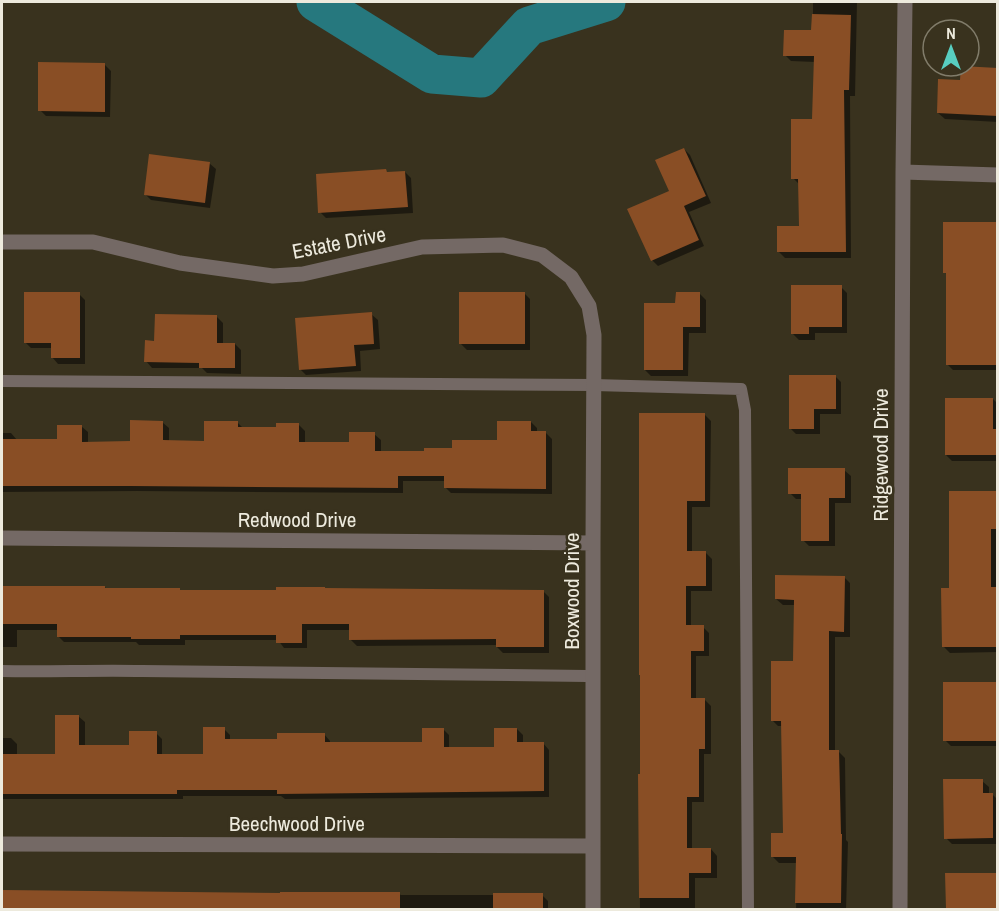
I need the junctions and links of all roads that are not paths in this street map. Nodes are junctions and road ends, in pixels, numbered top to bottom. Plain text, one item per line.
1 (905, 2) edge
2 (903, 172) junction
3 (998, 175) edge
4 (2, 242) edge
5 (572, 277) joint
6 (2, 381) edge
7 (594, 385) junction
8 (2, 538) edge
9 (593, 543) junction
10 (2, 671) edge
11 (593, 676) junction
12 (2, 844) edge
13 (593, 846) junction
14 (593, 909) edge
15 (748, 909) edge
16 (900, 909) edge

1 - 2 street, Ridgewood Drive
2 - 3 street
2 - 16 street, Ridgewood Drive
4 - 5 street, Estate Drive
5 - 7 street, Boxwood Drive
6 - 7 lane
7 - 9 street, Boxwood Drive
7 - 15 lane
8 - 9 street, Redwood Drive
9 - 11 street, Boxwood Drive
10 - 11 lane
11 - 13 street, Boxwood Drive
12 - 13 street, Beechwood Drive
13 - 14 street, Boxwood Drive

